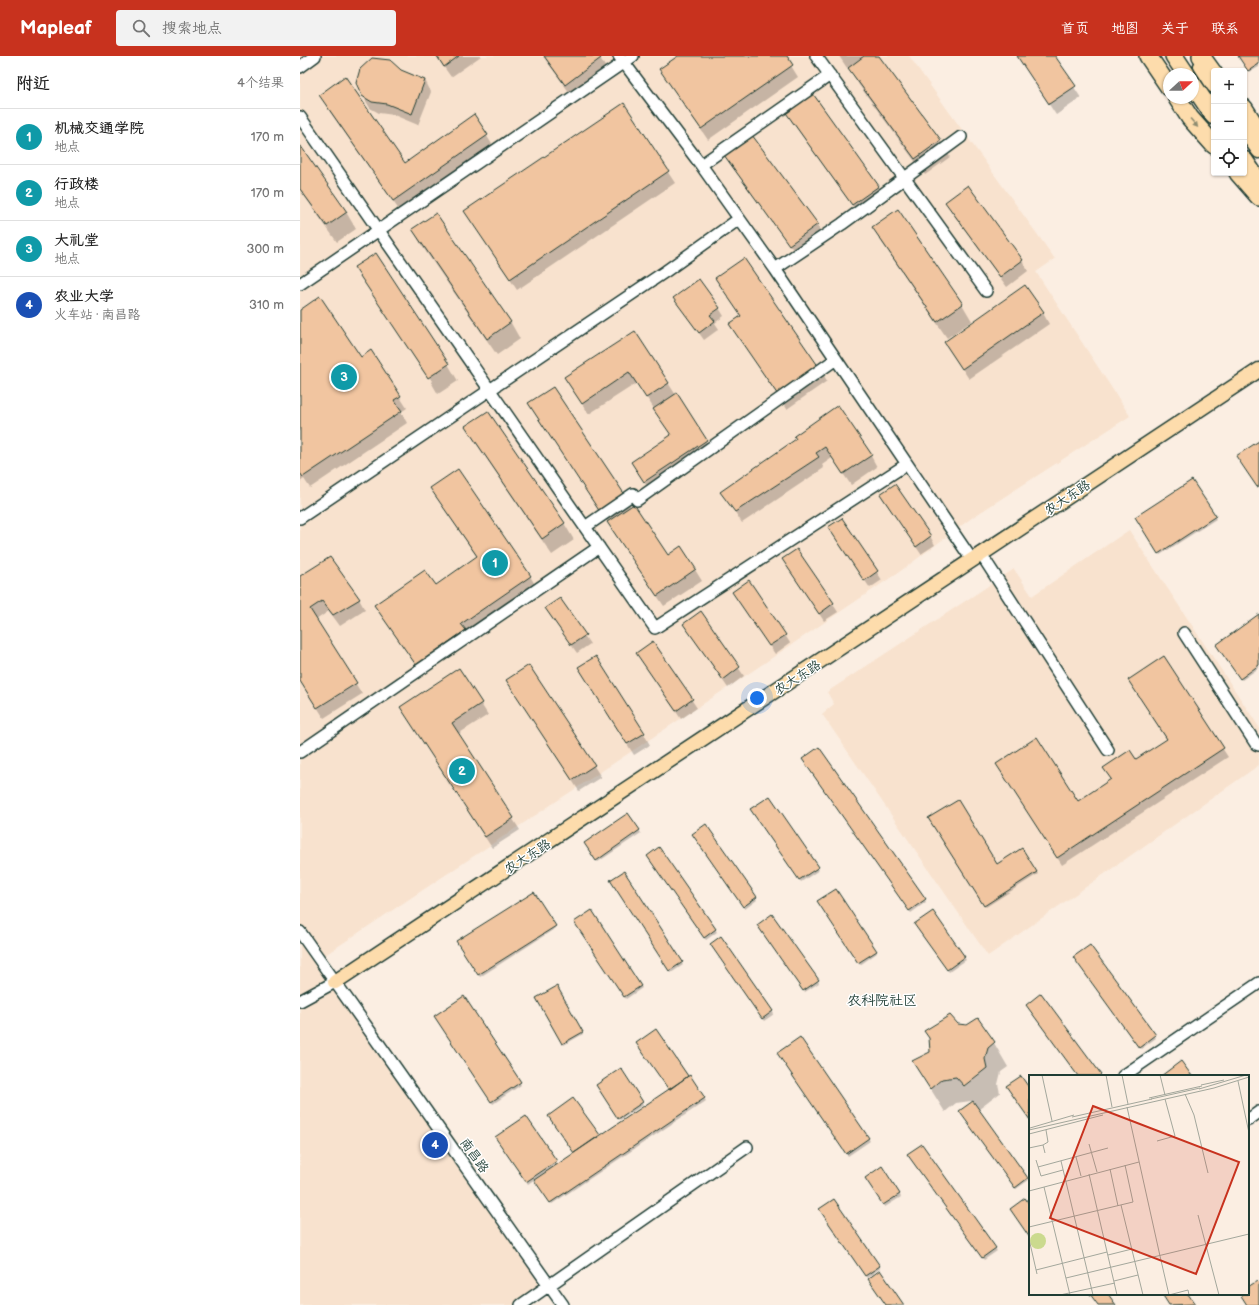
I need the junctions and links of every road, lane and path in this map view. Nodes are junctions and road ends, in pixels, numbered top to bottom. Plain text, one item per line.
1 (315, 56) edge
2 (816, 56) edge
3 (1148, 56) edge
4 (1167, 56) edge
5 (1174, 56) edge
6 (1195, 56) edge
7 (1201, 56) edge
8 (625, 58) edge
9 (300, 67) edge
10 (1175, 68) edge
11 (1182, 68) edge
12 (1218, 68) edge
13 (830, 75) junction
14 (1163, 78) edge
15 (1211, 81) edge
16 (1199, 93) edge
17 (1199, 103) edge
18 (1181, 104) edge
19 (1247, 108) edge
20 (1211, 111) edge
21 (1247, 113) edge
22 (300, 117) edge
23 (1211, 120) edge
24 (1247, 120) edge
25 (1259, 125) edge
26 (1259, 132) edge
27 (1247, 134) edge
28 (961, 137) dead end
29 (1259, 138) edge
30 (1211, 142) edge
31 (1259, 151) edge
32 (1247, 164) edge
33 (701, 165) junction
34 (1247, 171) edge
35 (1241, 176) edge
36 (905, 179) junction
37 (1259, 182) edge
38 (1259, 188) edge
39 (1259, 197) edge
40 (739, 219) junction
41 (378, 230) junction
42 (775, 269) junction
43 (300, 284) edge
44 (986, 291) dead end
45 (836, 359) junction
46 (1259, 370) edge
47 (488, 390) junction
48 (907, 464) junction
49 (300, 518) edge
50 (585, 527) junction
51 (599, 547) junction
52 (976, 557) junction
53 (1184, 633) dead end
54 (1259, 745) edge
55 (301, 750) edge
56 (1108, 750) dead end
57 (300, 932) edge
58 (335, 982) junction
59 (1259, 983) edge
60 (300, 1001) edge
61 (1124, 1075) edge
62 (1259, 1112) edge
63 (1249, 1119) edge
64 (747, 1147) dead end
65 (549, 1284) junction
66 (521, 1305) edge
67 (563, 1305) edge

1 - 9 street
2 - 13 street
3 - 14 highway
4 - 10 main road
5 - 11 highway
6 - 15 main road
7 - 12 highway
8 - 33 street
8 - 41 street
13 - 33 street
13 - 36 street
16 - 20 highway
17 - 23 main road
18 -> 30 highway
19 - 25 highway
21 - 26 highway
22 - 41 street
24 - 29 highway
27 - 31 main road
28 - 36 street
32 - 37 highway
33 - 40 street
34 - 38 main road
35 - 39 highway
36 - 42 street
36 - 44 street
40 - 42 street
40 - 47 street
41 - 43 street
41 - 47 street
42 - 45 street
45 - 48 street
45 - 50 street
46 - 52 main road, 农大东路
47 - 49 street
47 - 50 street
48 - 51 street
48 - 52 street
50 - 51 street
51 - 55 street
52 - 56 street
52 - 58 main road, 农大东路
53 - 54 street
57 - 58 street, 南昌路
58 - 60 street
58 - 65 street, 南昌路
59 - 61 street
62 - 63 street
64 - 65 street
65 - 66 street
65 - 67 street, 南昌路

